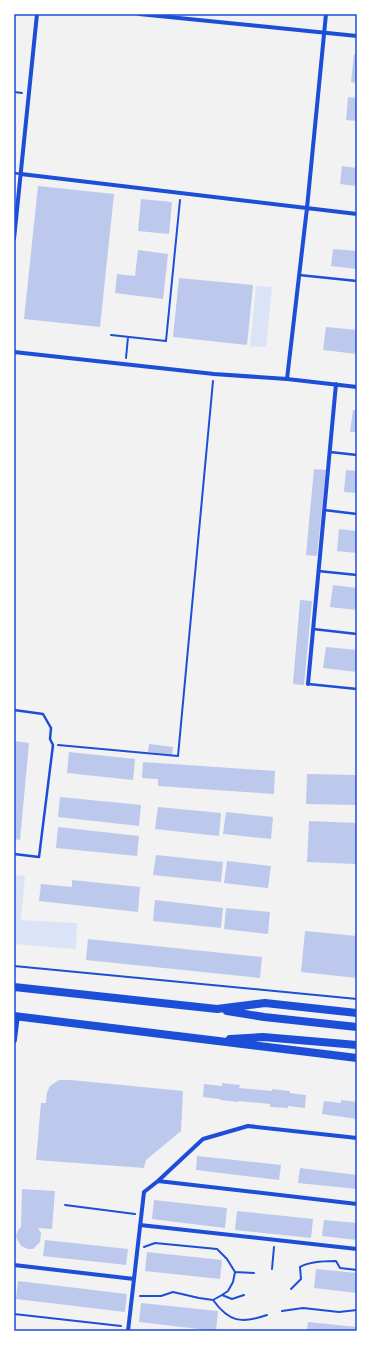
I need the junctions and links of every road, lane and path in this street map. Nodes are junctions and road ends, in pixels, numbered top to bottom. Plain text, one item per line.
1 (37, 14) edge
2 (139, 14) edge
3 (326, 14) edge
4 (174, 16) edge
5 (324, 32) junction
6 (357, 36) edge
7 (14, 173) edge
8 (21, 174) junction
9 (180, 193) junction
10 (307, 208) junction
11 (15, 214) edge
12 (357, 214) edge
13 (14, 239) edge
14 (299, 275) junction
15 (357, 281) edge
16 (111, 336) dead end
17 (128, 337) junction
18 (14, 352) edge
19 (126, 364) junction
20 (214, 374) junction
21 (287, 379) junction
22 (336, 384) junction
23 (357, 387) edge
24 (330, 452) junction
25 (357, 455) edge
26 (324, 510) junction
27 (357, 514) edge
28 (318, 571) junction
29 (357, 575) edge
30 (313, 629) junction
31 (357, 634) edge
32 (308, 684) joint
33 (357, 689) edge
34 (14, 710) edge
35 (53, 745) junction
36 (14, 854) edge
37 (14, 966) edge
38 (14, 987) edge
39 (357, 1000) edge
40 (217, 1009) junction
41 (357, 1013) edge
42 (15, 1017) edge
43 (357, 1027) edge
44 (14, 1040) edge
45 (213, 1040) junction
46 (357, 1045) edge
47 (357, 1058) edge
48 (357, 1138) edge
49 (158, 1181) junction
50 (357, 1204) edge
51 (65, 1205) dead end
52 (142, 1215) junction
53 (140, 1225) junction
54 (275, 1240) junction
55 (357, 1249) edge
56 (138, 1250) junction
57 (14, 1265) edge
58 (272, 1269) dead end
59 (357, 1270) edge
60 (235, 1272) junction
61 (254, 1273) dead end
62 (134, 1279) junction
63 (291, 1289) dead end
64 (132, 1295) junction
65 (222, 1295) junction
66 (244, 1295) dead end
67 (213, 1300) junction
68 (357, 1310) edge
69 (282, 1311) dead end
70 (14, 1314) edge
71 (267, 1316) dead end
72 (128, 1329) edge

1 - 8 street
2 - 4 street
3 - 5 street
4 - 5 street
5 - 6 street
5 - 10 street
7 - 8 lane
8 - 9 street
8 - 11 street
9 - 10 street
9 - 17 path
10 - 12 street
10 - 14 street
11 - 13 street
14 - 15 lane
14 - 21 street
16 - 17 path
17 - 19 path
18 - 19 street
19 - 20 street
20 - 21 street
20 - 35 path
21 - 22 street
22 - 23 street
22 - 24 street
24 - 25 lane
24 - 26 street
26 - 27 lane
26 - 28 street
28 - 29 lane
28 - 30 street
30 - 31 lane
30 - 32 street
32 - 33 lane
34 - 35 lane
35 - 36 lane
37 - 39 path
38 - 40 highway
40 - 41 highway
40 - 43 highway
42 - 44 street
42 - 45 highway
45 - 46 highway
45 - 47 highway
48 - 49 street
49 - 50 street
49 - 52 street
51 - 52 path
52 - 53 street
53 - 54 street
53 - 56 street
54 - 55 street
54 - 58 path
56 - 60 path
56 - 62 street
57 - 62 street
59 - 63 path
60 - 61 path
60 - 65 path
62 - 64 street
64 - 67 path
64 - 72 street
65 - 66 path
65 - 67 path
67 - 71 path
68 - 69 path
70 - 72 path

